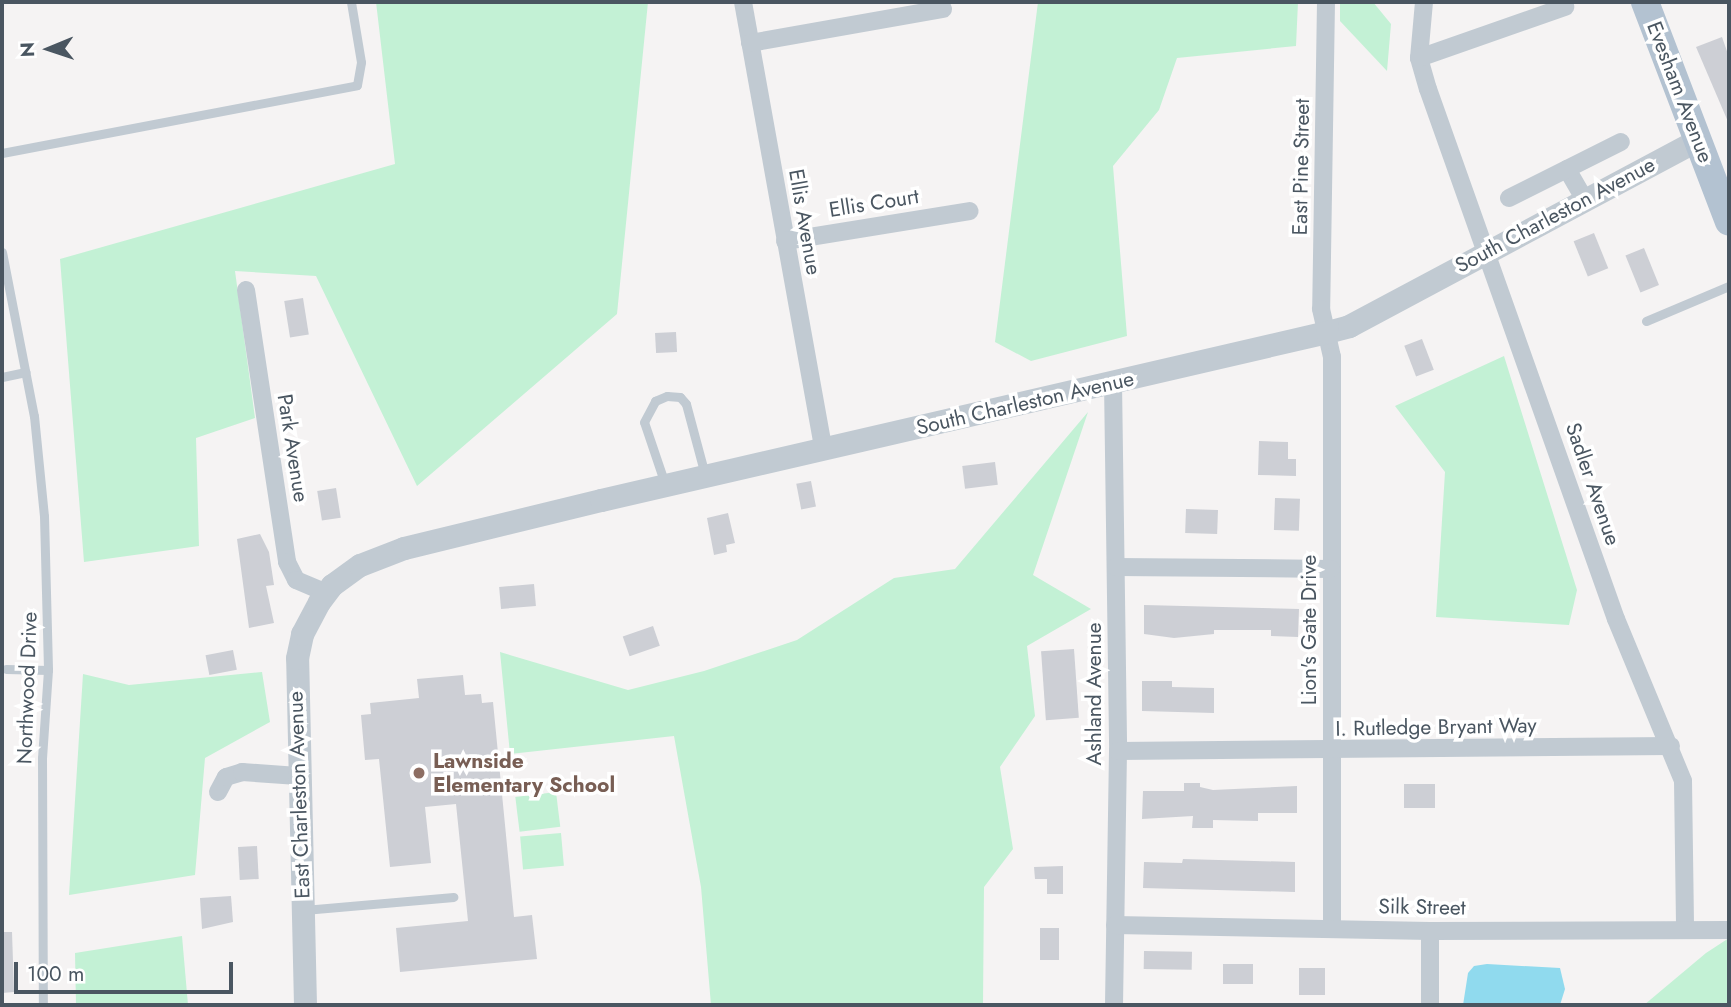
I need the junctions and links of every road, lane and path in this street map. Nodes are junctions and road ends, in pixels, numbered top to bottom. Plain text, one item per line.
1 (351, 2) edge
2 (743, 2) edge
3 (1326, 2) edge
4 (1424, 2) edge
5 (1646, 2) edge
6 (1565, 6) dead end
7 (943, 9) dead end
8 (750, 43) junction
9 (1419, 58) junction
10 (1698, 140) junction
11 (1621, 142) dead end
12 (2, 153) edge
13 (1567, 169) junction
14 (1510, 198) dead end
15 (1584, 200) junction
16 (971, 211) dead end
17 (1729, 222) edge
18 (785, 241) junction
19 (1488, 250) junction
20 (2, 252) edge
21 (1729, 286) edge
22 (246, 290) dead end
23 (1646, 321) dead end
24 (1327, 332) junction
25 (24, 373) junction
26 (2, 377) edge
27 (1112, 382) junction
28 (824, 450) junction
29 (705, 477) junction
30 (665, 486) junction
31 (1116, 567) junction
32 (1331, 569) junction
33 (326, 593) junction
34 (6, 668) dead end
35 (48, 670) junction
36 (1671, 746) junction
37 (1118, 751) junction
38 (1332, 751) junction
39 (298, 776) junction
40 (218, 792) dead end
41 (453, 897) dead end
42 (303, 911) junction
43 (1115, 925) junction
44 (1332, 928) junction
45 (1685, 930) junction
46 (1729, 930) edge
47 (1430, 931) junction
48 (43, 1005) edge
49 (305, 1005) edge
50 (1114, 1005) edge
51 (1430, 1005) edge

1 - 12 lane
2 - 8 street, Ellis Avenue
3 - 24 street, East Pine Street
4 - 9 street
5 - 10 main road, Evesham Avenue
6 - 9 street
7 - 8 street
8 - 18 street, Ellis Avenue
9 - 19 street, Sadler Avenue
10 - 15 street, South Charleston Avenue
10 - 17 main road, Evesham Avenue
11 - 13 street
13 - 14 street
13 - 15 street
15 - 19 street, South Charleston Avenue
16 - 18 street, Ellis Court
18 - 28 street, Ellis Avenue
19 - 24 street, South Charleston Avenue
19 - 36 street, Sadler Avenue
20 - 25 lane, Northwood Drive
21 - 23 lane
22 - 33 street, Park Avenue
24 - 27 street, South Charleston Avenue
24 - 32 street, Lion's Gate Drive
25 - 26 lane
25 - 35 lane, Northwood Drive
27 - 28 street, South Charleston Avenue
27 - 31 street, Ashland Avenue
28 - 29 street, South Charleston Avenue
29 - 30 street, South Charleston Avenue
29 - 30 lane
30 - 33 street, South Charleston Avenue
31 - 32 street
31 - 37 street, Ashland Avenue
32 - 38 street, Lion's Gate Drive
33 - 39 street, East Charleston Avenue
34 - 35 lane
35 - 48 lane, Northwood Drive
36 - 38 street, I. Rutledge Bryant Way
36 - 45 street, Sadler Avenue
37 - 38 street, I. Rutledge Bryant Way
37 - 43 street, Ashland Avenue
38 - 44 street, Lion's Gate Drive
39 - 40 street
39 - 42 street, East Charleston Avenue
41 - 42 lane
42 - 49 street, East Charleston Avenue
43 - 44 street, Silk Street
43 - 50 street, Ashland Avenue
44 - 47 street, Silk Street
45 - 46 street, Silk Street
45 - 47 street, Silk Street
47 - 51 street

